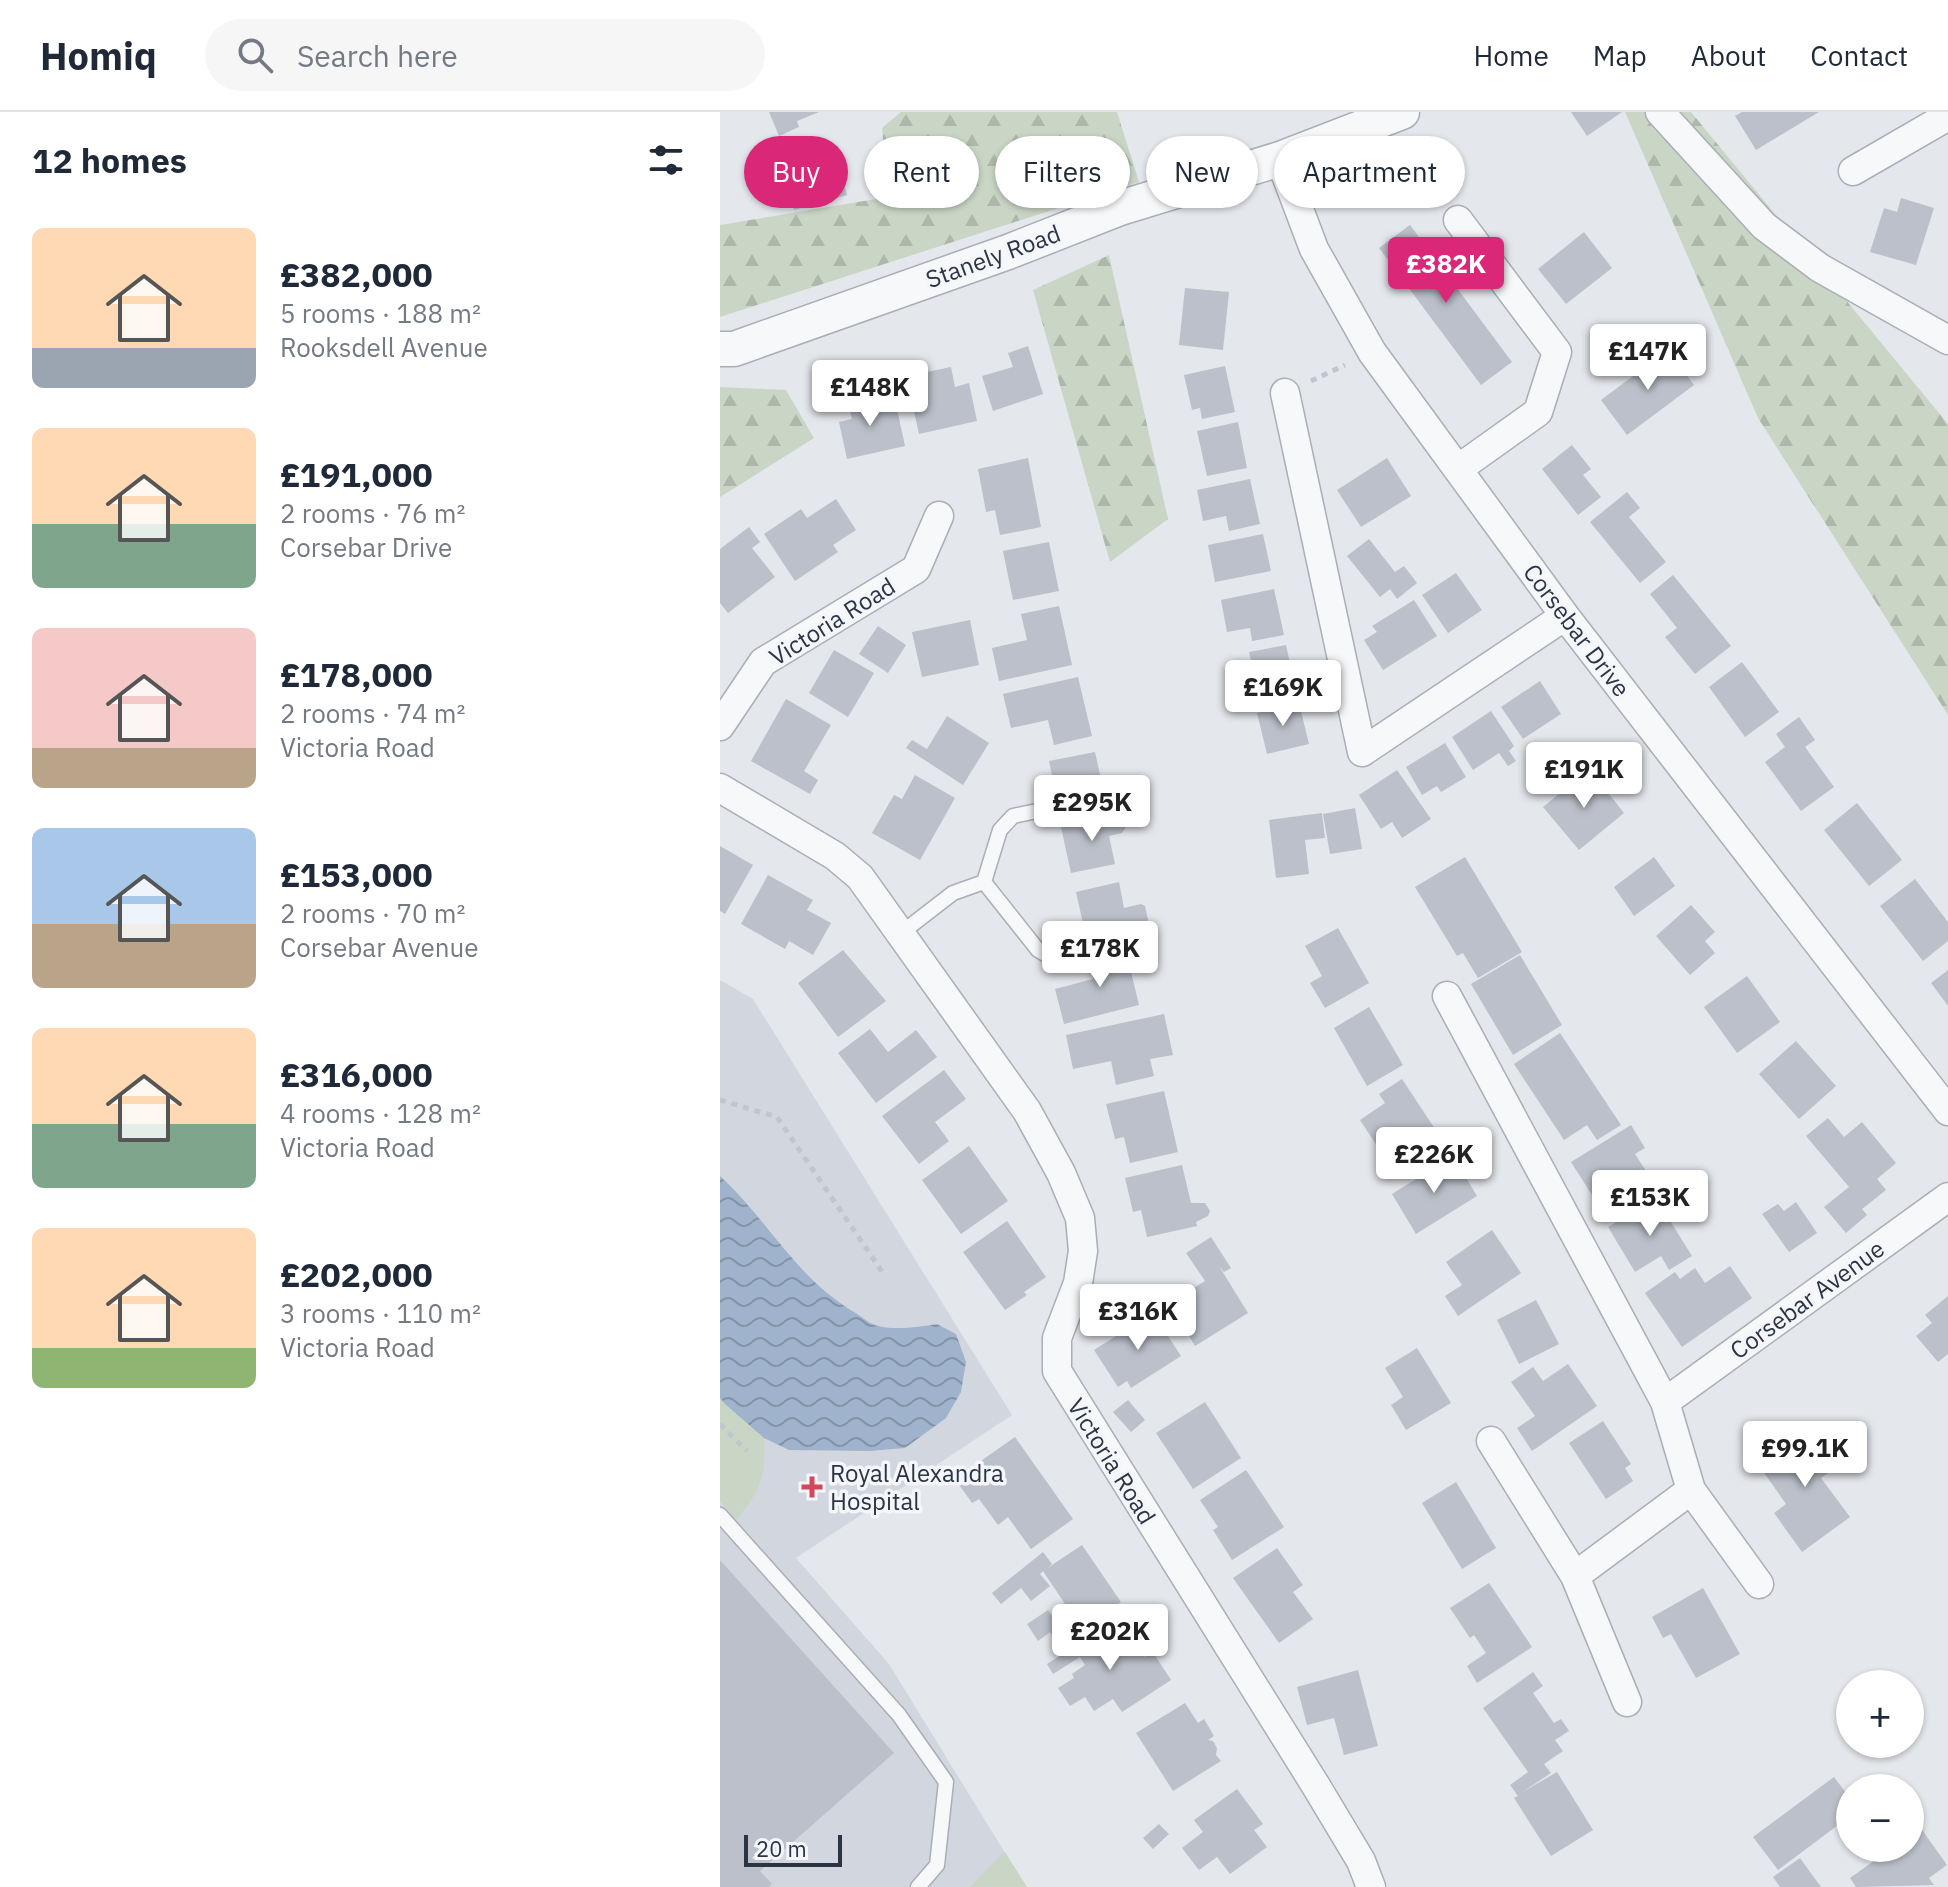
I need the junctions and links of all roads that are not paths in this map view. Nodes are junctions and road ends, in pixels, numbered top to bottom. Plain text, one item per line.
1 (1402, 112) edge
2 (1660, 112) edge
3 (1948, 116) edge
4 (1340, 136) edge
5 (1274, 161) edge
6 (1853, 171) dead end
7 (1299, 208) edge
8 (1458, 220) dead end
9 (1948, 340) edge
10 (720, 349) edge
11 (1285, 393) road end
12 (1458, 469) junction
13 (939, 516) dead end
14 (1565, 616) junction
15 (720, 726) edge
16 (720, 788) edge
17 (1037, 811) dead end
18 (984, 882) junction
19 (900, 934) junction
20 (1055, 960) dead end
21 (1447, 996) dead end
22 (1948, 1111) edge
23 (1948, 1197) edge
24 (1665, 1402) junction
25 (1491, 1441) dead end
26 (1691, 1490) junction
27 (720, 1515) edge
28 (1575, 1576) junction
29 (1759, 1584) dead end
30 (1627, 1702) dead end
31 (918, 1887) edge
32 (1371, 1887) edge

1 - 4 street, Stanely Road
2 - 9 street
3 - 6 street
5 - 10 street, Stanely Road
7 - 12 street, Corsebar Drive
8 - 12 street
11 - 14 street
12 - 14 street, Corsebar Drive
13 - 15 street, Victoria Road
14 - 22 street, Corsebar Drive
16 - 19 street, Victoria Road
17 - 18 lane
18 - 19 lane
18 - 20 lane
19 - 32 street, Victoria Road
21 - 24 street
23 - 24 street, Corsebar Avenue
24 - 26 street
25 - 28 street
26 - 28 street
26 - 29 street
27 - 31 lane
28 - 30 street

